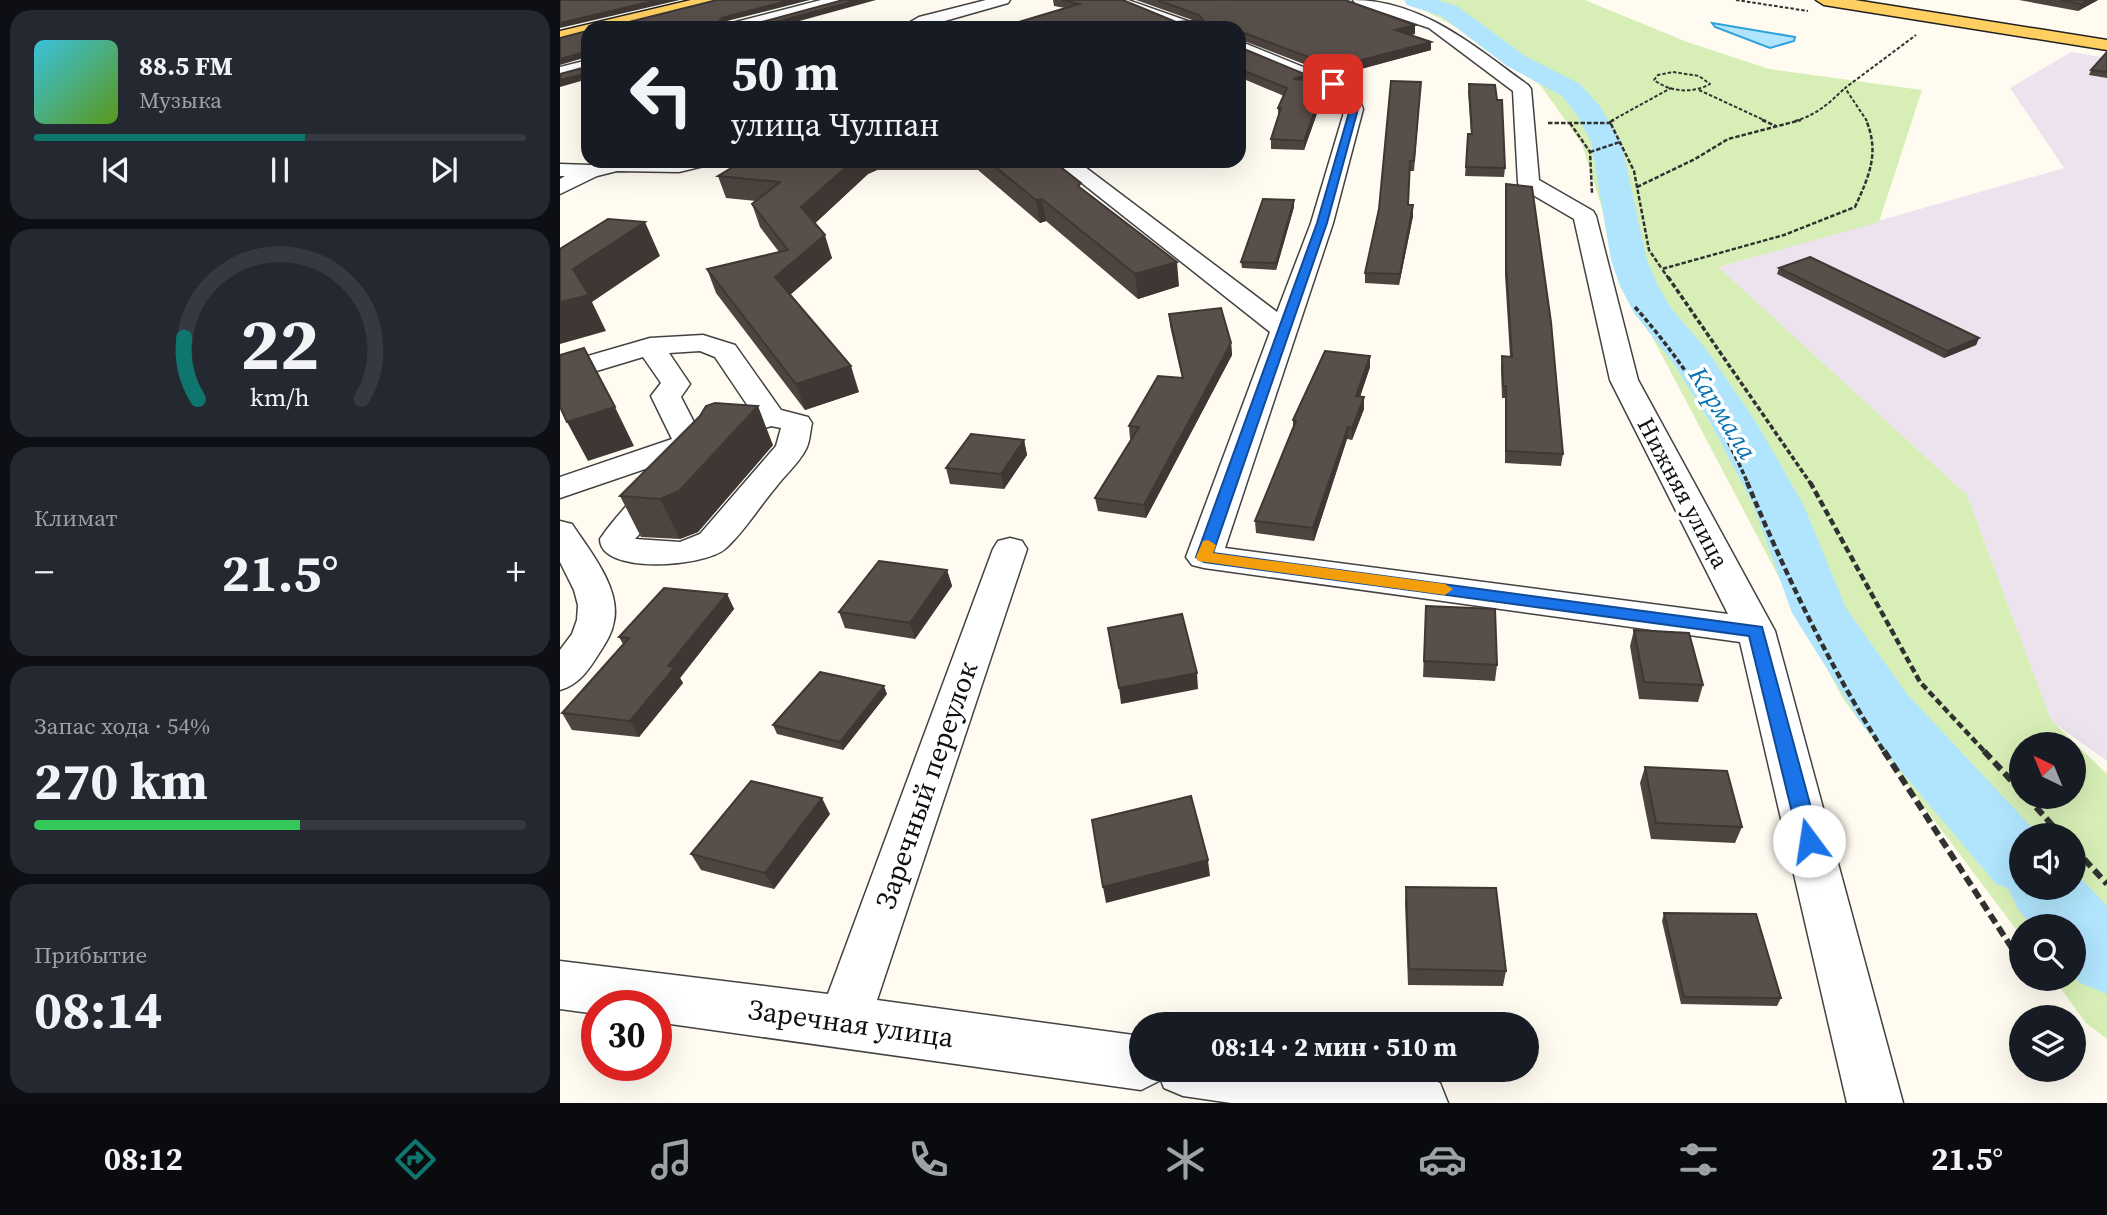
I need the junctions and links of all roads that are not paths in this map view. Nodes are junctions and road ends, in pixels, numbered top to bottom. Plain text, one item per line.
1 (711, 0) edge
2 (838, 0) edge
3 (1003, 0) edge
4 (1114, 0) edge
5 (1360, 0) edge
6 (1825, 0) edge
7 (623, 21) edge
8 (757, 21) edge
9 (921, 21) edge
10 (1173, 21) edge
11 (581, 31) edge
12 (560, 36) edge
13 (2107, 45) edge
14 (1246, 49) edge
15 (581, 67) edge
16 (560, 72) edge
17 (604, 168) edge
18 (1073, 168) edge
19 (560, 170) edge
20 (590, 171) junction
21 (560, 188) edge
22 (1285, 331) junction
23 (650, 346) junction
24 (560, 373) edge
25 (770, 416) junction
26 (690, 444) junction
27 (560, 488) edge
28 (560, 532) edge
29 (1010, 550) dead end
30 (1756, 631) junction
31 (560, 676) edge
32 (560, 985) edge
33 (844, 1021) junction
34 (1129, 1061) edge
35 (1274, 1082) edge
36 (1420, 1103) edge
37 (1875, 1103) edge

1 - 7 main road
2 - 8 street
3 - 9 street
4 - 10 street
5 - 30 street, Нижняя улица
6 - 13 main road
11 - 12 main road
14 - 22 street
15 - 16 street
17 - 20 street
18 - 22 street
19 - 20 street
20 - 21 street
22 - 30 street
23 - 24 street
23 - 25 street
23 - 26 street
25 - 26 street
25 - 26 street
26 - 27 street
28 - 31 street
29 - 33 street, Заречный переулок
30 - 37 street, Нижняя улица
32 - 33 street, Заречная улица
33 - 34 street, Заречная улица
35 - 36 street

